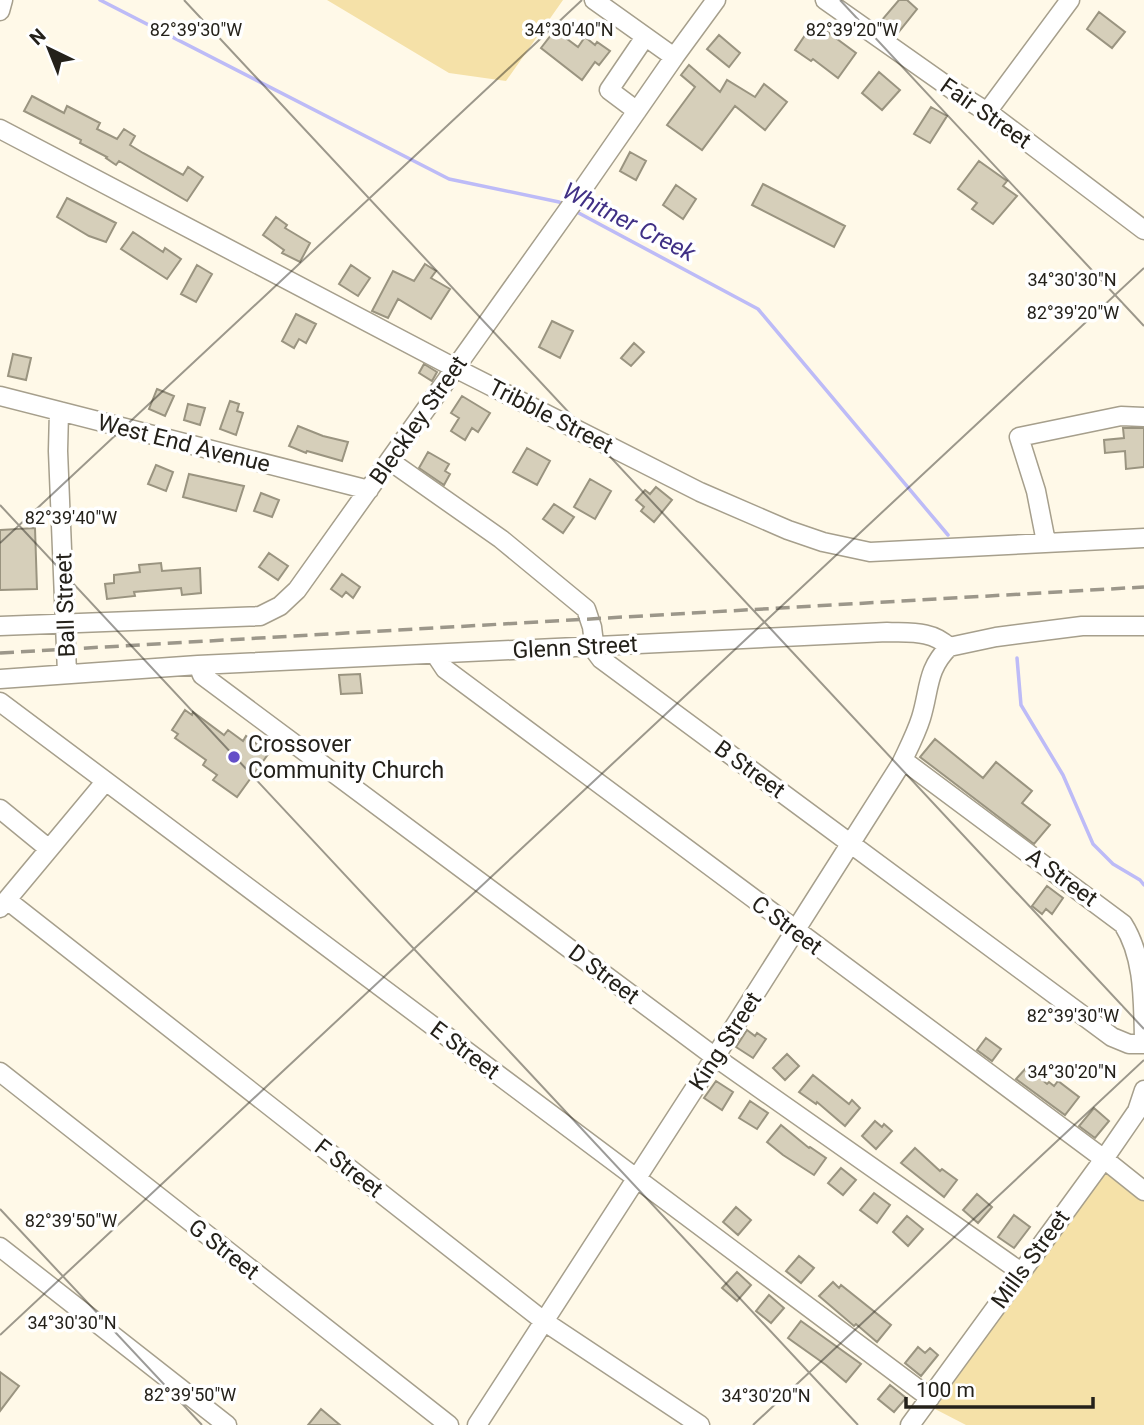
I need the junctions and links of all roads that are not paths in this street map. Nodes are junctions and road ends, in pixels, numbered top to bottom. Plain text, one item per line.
1 (3, 0) edge
2 (594, 0) edge
3 (716, 0) edge
4 (825, 0) edge
5 (1070, 0) edge
6 (0, 11) edge
7 (645, 37) junction
8 (674, 57) junction
9 (637, 111) junction
10 (987, 112) junction
11 (0, 128) edge
12 (1144, 230) edge
13 (455, 368) junction
14 (0, 396) edge
15 (59, 411) junction
16 (1144, 417) edge
17 (390, 461) junction
18 (369, 490) junction
19 (1144, 538) edge
20 (1046, 542) junction
21 (63, 624) junction
22 (0, 626) edge
23 (1144, 626) edge
24 (594, 646) junction
25 (949, 647) junction
26 (435, 654) junction
27 (198, 665) junction
28 (67, 673) junction
29 (0, 679) edge
30 (0, 702) edge
31 (903, 760) junction
32 (105, 782) junction
33 (0, 808) edge
34 (852, 844) junction
35 (49, 849) junction
36 (3, 904) edge
37 (796, 931) junction
38 (1144, 1041) edge
39 (715, 1057) junction
40 (0, 1072) edge
41 (1144, 1090) edge
42 (1104, 1158) junction
43 (637, 1178) junction
44 (1144, 1191) edge
45 (0, 1247) edge
46 (1021, 1272) junction
47 (545, 1322) junction
48 (930, 1398) junction
49 (227, 1425) edge
50 (449, 1425) edge
51 (477, 1425) edge
52 (700, 1425) edge
53 (910, 1425) edge

1 - 6 street
2 - 7 street
3 - 8 street, Bleckley Street
4 - 10 street, Fair Street
5 - 10 street
7 - 8 street
7 - 9 street
8 - 9 street, Bleckley Street
9 - 13 street, Bleckley Street
10 - 12 street, Fair Street
11 - 13 street, Tribble Street
13 - 17 street, Bleckley Street
13 - 20 street, Tribble Street
14 - 15 street, West End Avenue
15 - 18 street, West End Avenue
15 - 21 street, Ball Street
16 - 20 street
17 - 18 street, Bleckley Street
17 - 24 street
18 - 21 street, Bleckley Street
19 - 20 street, Tribble Street
21 - 22 street, Bleckley Street
21 - 28 street, Ball Street
23 - 25 street
24 - 25 street, Glenn Street
24 - 26 street, Glenn Street
24 - 34 street, B Street
25 - 31 street, King Street
26 - 27 street, Glenn Street
26 - 37 street, C Street
27 - 28 street, Glenn Street
27 - 39 street, D Street
28 - 29 street, Glenn Street
30 - 32 street, E Street
31 - 34 street, King Street
31 - 38 street, A Street
32 - 35 street
32 - 43 street, E Street
33 - 35 street
34 - 37 street, King Street
34 - 38 street, B Street
35 - 36 street
36 - 47 street, F Street
37 - 39 street, King Street
37 - 42 street, C Street
39 - 43 street, King Street
39 - 46 street, D Street
40 - 50 street, G Street
41 - 42 street, Mills Street
42 - 44 street, C Street
42 - 46 street, Mills Street
43 - 47 street, King Street
43 - 48 street, E Street
45 - 49 street
46 - 48 street, Mills Street
47 - 51 street, King Street
47 - 52 street, F Street
48 - 53 street, Mills Street

